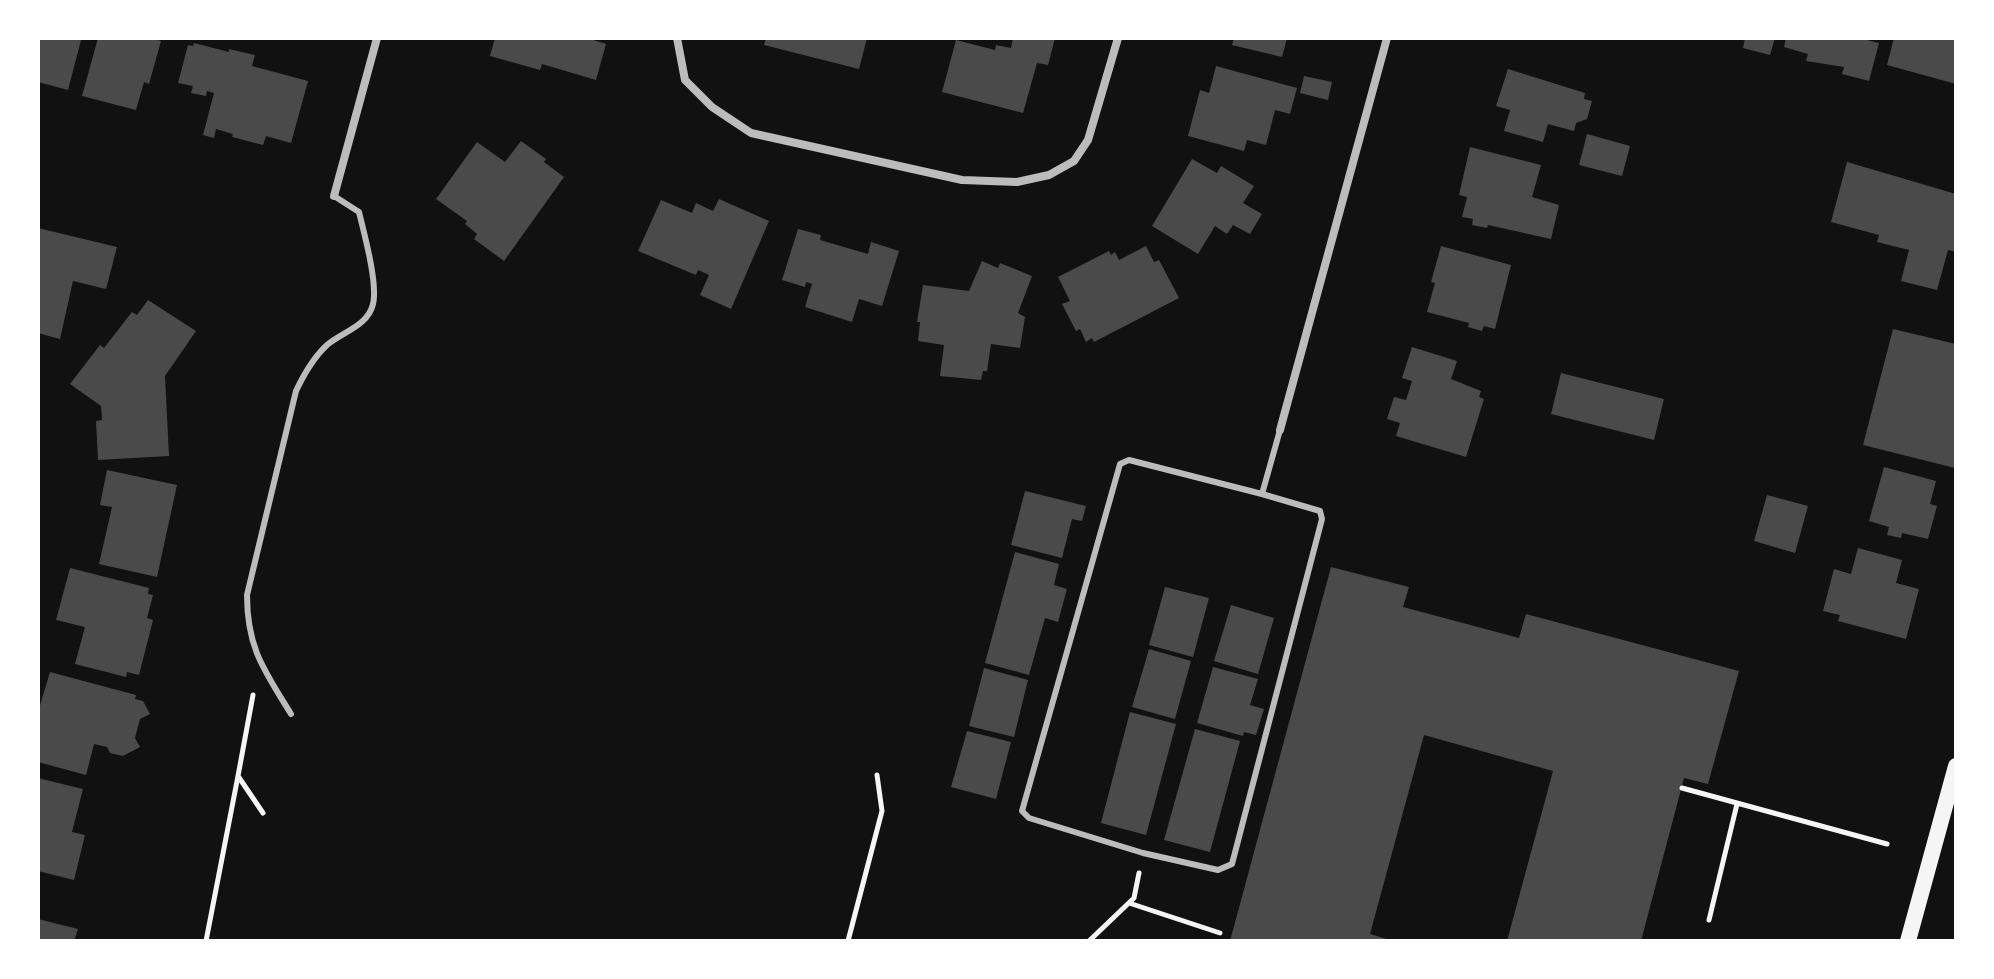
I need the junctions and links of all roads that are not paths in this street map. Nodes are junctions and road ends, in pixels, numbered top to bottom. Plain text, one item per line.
1 (377, 38) edge
2 (677, 38) edge
3 (1118, 38) edge
4 (1387, 38) edge
5 (334, 196) joint
6 (1280, 430) joint
7 (1262, 494) junction
8 (291, 714) dead end
9 (1956, 766) edge
10 (1908, 941) edge

1 - 5 street
2 - 3 street
4 - 6 street
5 - 8 lane
6 - 7 lane
7 - 7 lane
9 - 10 main road

